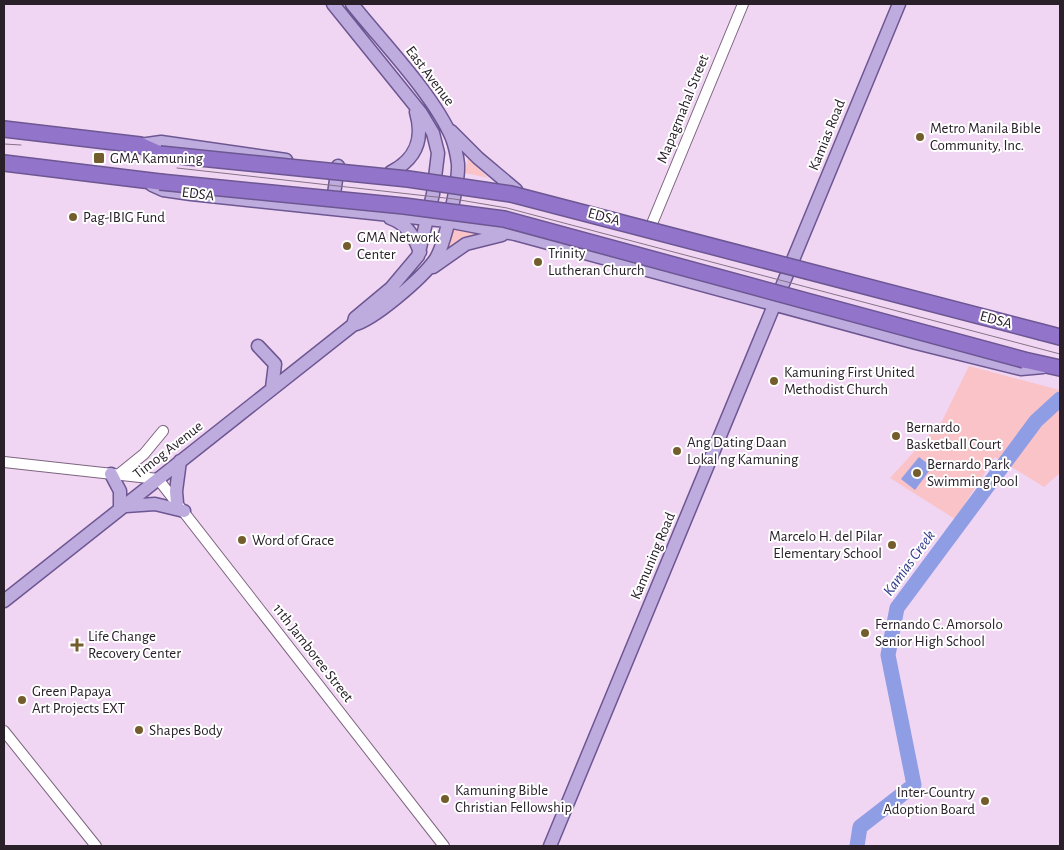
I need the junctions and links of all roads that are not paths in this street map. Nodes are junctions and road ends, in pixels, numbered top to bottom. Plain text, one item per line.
1 (334, 4) edge
2 (352, 4) edge
3 (742, 4) edge
4 (899, 4) edge
5 (413, 103) junction
6 (445, 124) junction
7 (4, 129) edge
8 (140, 145) junction
9 (4, 163) edge
10 (338, 166) junction
11 (391, 172) junction
12 (135, 178) junction
13 (445, 178) junction
14 (516, 190) junction
15 (332, 210) junction
16 (383, 215) junction
17 (428, 219) junction
18 (447, 221) junction
19 (651, 226) junction
20 (515, 234) junction
21 (420, 252) junction
22 (792, 262) junction
23 (421, 276) junction
24 (786, 278) joint
25 (775, 306) junction
26 (352, 325) junction
27 (1060, 333) edge
28 (1060, 337) edge
29 (258, 346) dead end
30 (1057, 367) edge
31 (272, 388) junction
32 (163, 431) dead end
33 (180, 461) junction
34 (4, 462) edge
35 (114, 475) junction
36 (158, 479) junction
37 (180, 507) junction
38 (122, 508) junction
39 (4, 602) edge
40 (4, 731) edge
41 (96, 846) edge
42 (444, 846) edge
43 (550, 846) edge

1 - 5 main road, East Avenue
2 - 6 main road, East Avenue
3 - 19 street, Mapagmahal Street
4 - 22 main road, Kamias Road
5 - 11 main road
5 - 13 main road, East Avenue
6 - 13 main road, East Avenue
6 - 14 main road
7 - 8 highway, EDSA
8 - 10 main road, EDSA
8 - 28 highway, EDSA, bridge
9 - 12 highway, EDSA
10 - 11 main road, EDSA
10 - 15 main road
11 - 13 main road, EDSA
12 - 15 main road, EDSA
12 - 30 highway, EDSA, bridge
13 - 14 main road, EDSA
13 - 17 main road, Timog Avenue
13 - 18 main road, Timog Avenue
14 - 19 main road, EDSA
15 - 16 main road, EDSA
16 - 17 main road, EDSA
16 - 21 main road
17 - 18 main road, EDSA
17 - 21 main road, Timog Avenue
18 - 20 main road, EDSA
18 - 23 main road, Timog Avenue
19 - 22 main road, EDSA
20 - 23 main road
20 - 25 main road, EDSA
21 - 26 main road, Timog Avenue
22 - 24 main road, Kamias Road
22 - 27 main road, EDSA
23 - 26 main road, Timog Avenue
24 - 25 main road, Kamuning Road
25 - 30 main road, EDSA
25 - 43 main road, Kamuning Road
26 - 31 main road, Timog Avenue
29 - 31 main road
31 - 33 main road, Timog Avenue
32 - 35 street
33 - 36 main road, Timog Avenue
33 - 37 main road
34 - 35 street
35 - 36 street
35 - 38 main road
36 - 37 street, 11th Jamboree Street
36 - 38 main road, Timog Avenue
37 - 38 main road
37 - 42 street, 11th Jamboree Street
38 - 39 main road, Timog Avenue
40 - 41 street

